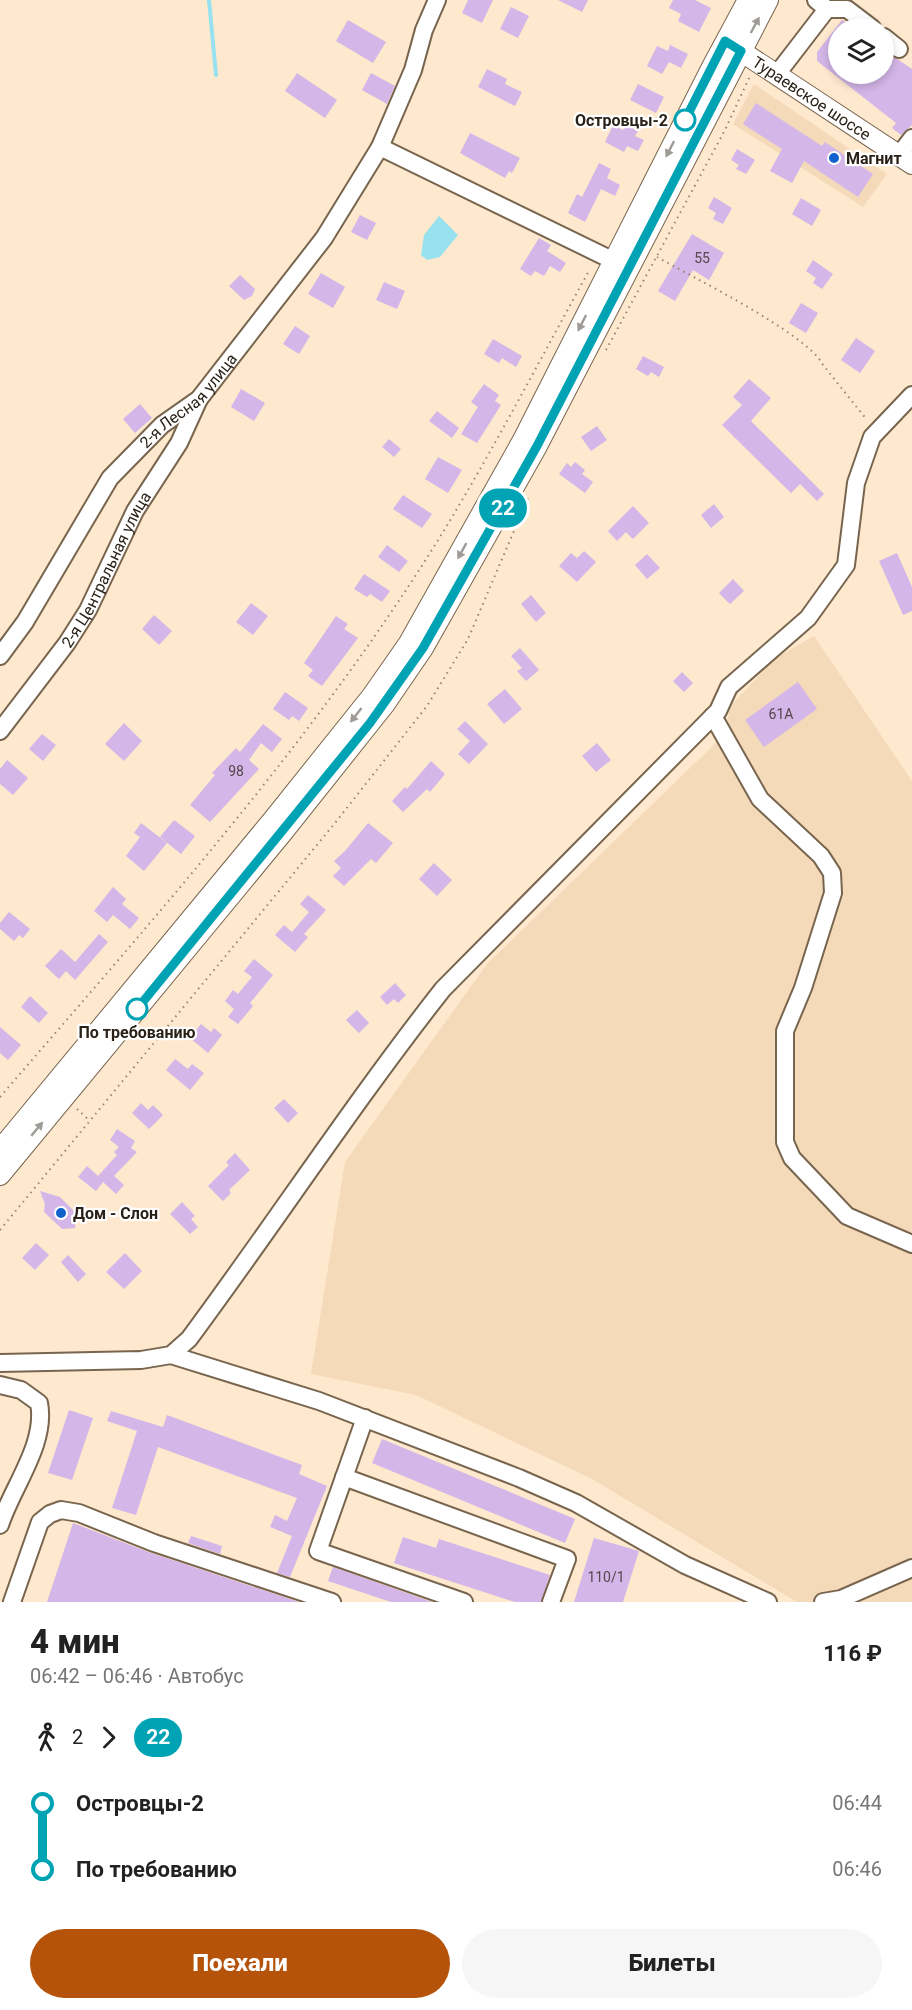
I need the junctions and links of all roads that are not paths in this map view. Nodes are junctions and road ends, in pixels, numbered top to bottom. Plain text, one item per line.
1 (437, 0) edge
2 (748, 0) edge
3 (768, 0) edge
4 (821, 4) edge
5 (859, 18) edge
6 (894, 45) edge
7 (899, 49) dead end
8 (741, 51) junction
9 (777, 74) junction
10 (912, 138) edge
11 (380, 147) junction
12 (906, 159) edge
13 (614, 261) junction
14 (912, 395) edge
15 (199, 399) junction
16 (0, 656) edge
17 (713, 716) junction
18 (0, 731) edge
19 (0, 1150) edge
20 (0, 1174) edge
21 (912, 1244) edge
22 (171, 1355) junction
23 (0, 1364) edge
24 (0, 1385) edge
25 (365, 1418) junction
26 (344, 1477) junction
27 (0, 1525) edge
28 (912, 1568) edge
29 (12, 1602) edge
30 (332, 1602) edge
31 (464, 1602) edge
32 (551, 1602) edge
33 (768, 1602) edge
34 (823, 1602) edge

1 - 11 street, 2-я Лесная улица
2 - 8 main road
8 -> 3 main road
4 - 5 street
4 - 9 street
6 - 7 street
8 - 9 main road, Тураевское шоссе
8 -> 13 main road
20 -> 8 main road
9 - 12 main road, Тураевское шоссе
10 - 12 street
11 - 13 street
11 - 15 street, 2-я Лесная улица
13 -> 19 main road
14 - 17 street
15 - 16 street, 2-я Лесная улица
15 - 18 street, 2-я Центральная улица
17 - 21 street
17 - 22 street
22 - 23 street
22 - 25 street
24 - 27 street
25 - 26 street
25 - 33 street
26 - 31 street
26 - 32 street
28 - 34 street
29 - 30 street

